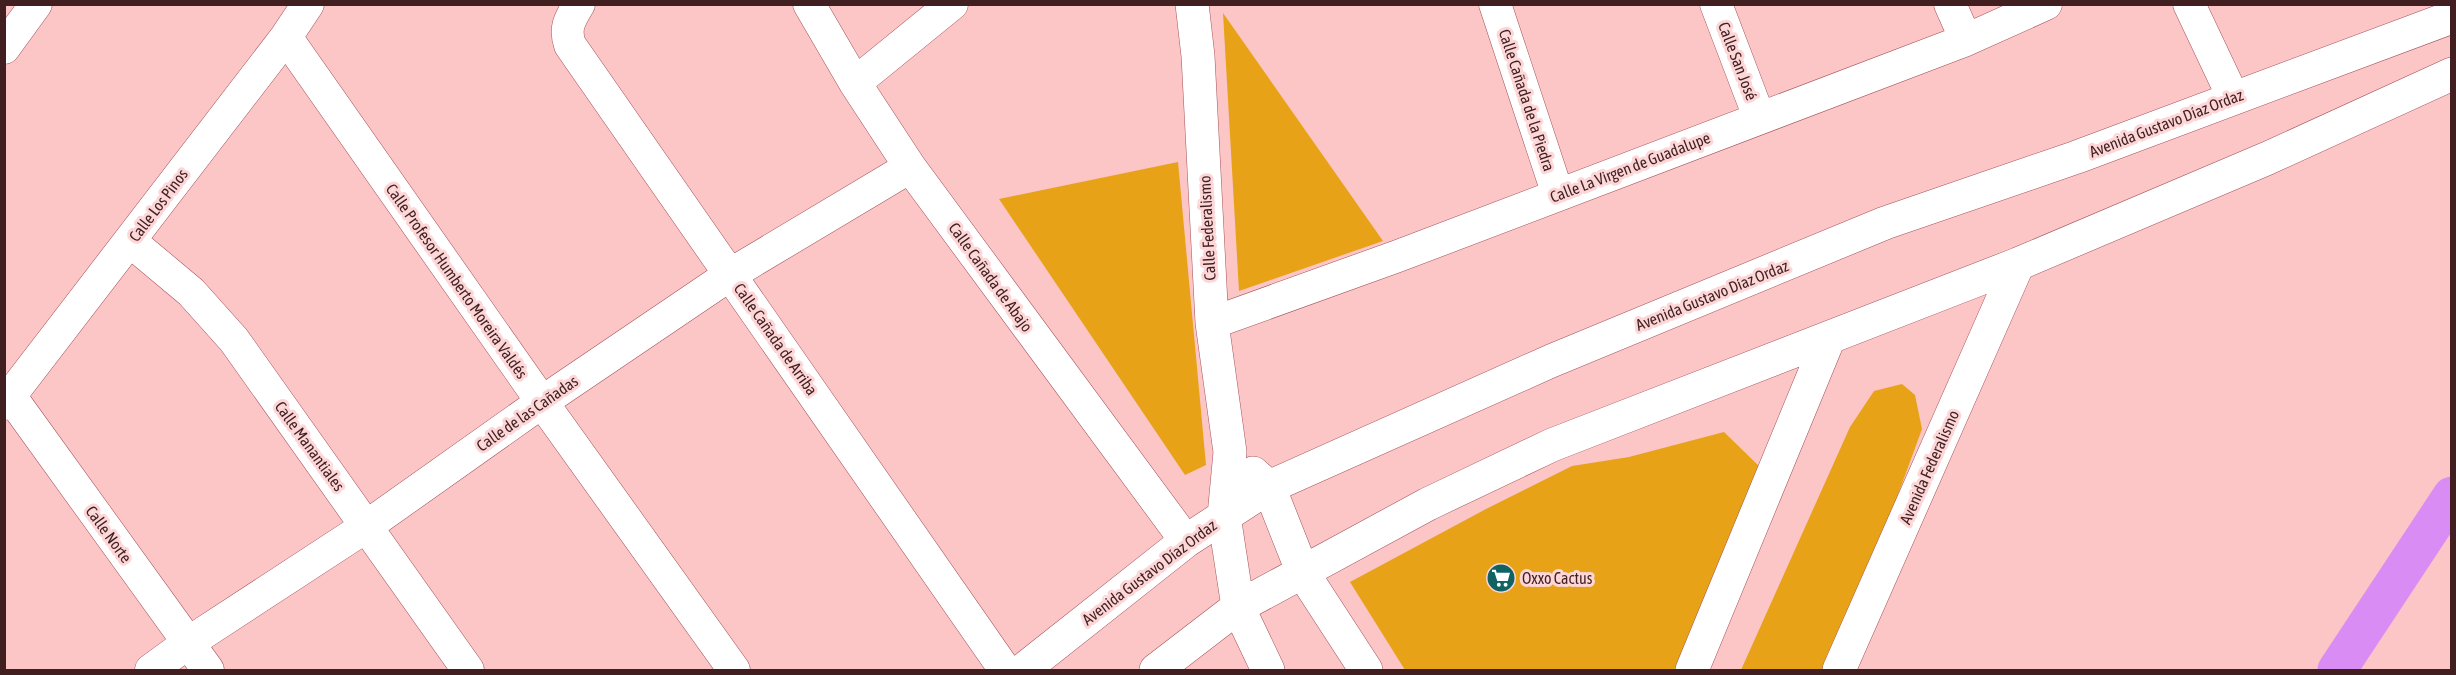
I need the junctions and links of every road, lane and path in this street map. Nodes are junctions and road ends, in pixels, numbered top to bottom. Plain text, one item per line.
1 (36, 4) edge
2 (308, 4) edge
3 (579, 4) edge
4 (809, 4) edge
5 (952, 4) edge
6 (1192, 4) edge
7 (1496, 4) edge
8 (1716, 4) edge
9 (1950, 4) edge
10 (2046, 4) edge
11 (2189, 4) edge
12 (2451, 17) edge
13 (286, 37) junction
14 (1966, 40) junction
15 (4, 48) edge
16 (2451, 74) edge
17 (855, 83) junction
18 (2233, 97) junction
19 (1759, 117) junction
20 (910, 167) junction
21 (1558, 195) junction
22 (130, 242) junction
23 (2018, 264) junction
24 (731, 274) junction
25 (1212, 323) junction
26 (1829, 338) junction
27 (8, 401) edge
28 (542, 402) junction
29 (1230, 452) junction
30 (1269, 487) junction
31 (1224, 516) junction
32 (367, 526) junction
33 (1186, 541) junction
34 (1303, 573) junction
35 (1238, 607) junction
36 (188, 643) junction
37 (151, 670) edge
38 (208, 670) edge
39 (468, 670) edge
40 (734, 670) edge
41 (1005, 670) edge
42 (1023, 670) edge
43 (1156, 670) edge
44 (1268, 670) edge
45 (1366, 670) edge
46 (1692, 670) edge
47 (1839, 670) edge

1 - 15 street
2 - 13 street, Calle Los Pinos
3 - 24 street, Calle Cañada de Arriba
4 - 17 street, Calle Cañada de Abajo
5 - 17 street
6 - 25 street, Calle Federalismo
7 - 21 street, Calle Cañada de la Piedra
8 - 19 street, Calle San José
9 - 14 street
10 - 14 street, Calle La Virgen de Guadalupe
11 - 18 street
12 - 18 street, Avenida Gustavo Díaz Ordaz
13 - 22 street, Calle Los Pinos
13 - 28 street, Calle Profesor Humberto Moreira Valdés
14 - 19 street, Calle La Virgen de Guadalupe
16 - 23 street
17 - 20 street, Calle Cañada de Abajo
18 - 30 street, Avenida Gustavo Díaz Ordaz
19 - 21 street, Calle La Virgen de Guadalupe
20 - 24 street, Calle de las Cañadas
20 - 33 street, Calle Cañada de Abajo
21 - 25 street, Calle La Virgen de Guadalupe
22 - 27 street, Calle Los Pinos
22 - 32 street, Calle Manantiales
23 - 26 street
23 - 47 street, Avenida Federalismo
24 - 28 street, Calle de las Cañadas
24 - 41 street, Calle Cañada de Arriba
25 - 29 street, Calle Federalismo
26 - 34 street
26 - 46 street
27 - 36 street, Calle Norte
28 - 32 street, Calle de las Cañadas
28 - 40 street, Calle Profesor Humberto Moreira Valdés
29 - 30 street
29 - 31 street, Calle Federalismo
30 - 31 street, Avenida Gustavo Díaz Ordaz
30 - 34 street
31 - 33 street, Avenida Gustavo Díaz Ordaz
31 - 35 street
32 - 36 street, Calle de las Cañadas
32 - 39 street, Calle Manantiales
33 - 42 street, Avenida Gustavo Díaz Ordaz
34 - 35 street
34 - 45 street
35 - 43 street
35 - 44 street
36 - 37 street, Calle de las Cañadas
36 - 38 street, Calle Norte

